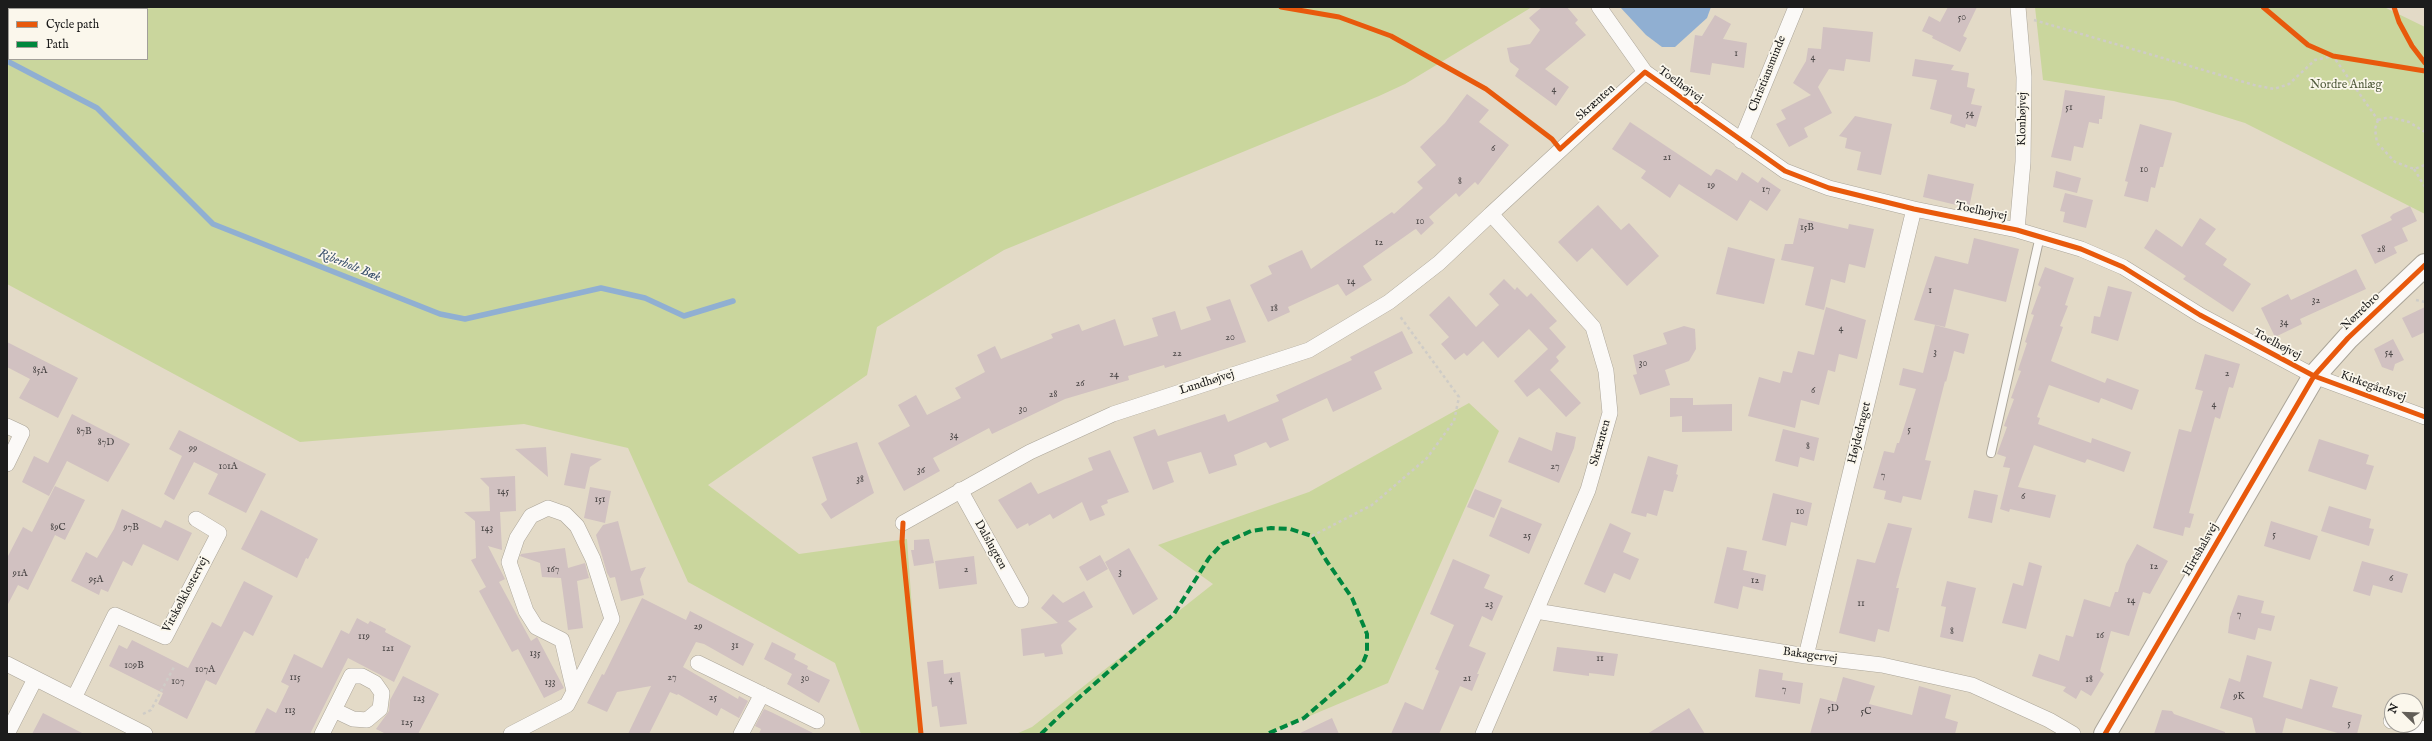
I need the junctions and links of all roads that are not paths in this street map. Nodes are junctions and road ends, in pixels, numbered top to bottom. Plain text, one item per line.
1 (1599, 7) edge
2 (1796, 7) edge
3 (2019, 11) edge
4 (1645, 72) junction
5 (1741, 141) junction
6 (1914, 209) junction
7 (1491, 214) junction
8 (2017, 230) junction
9 (2040, 236) junction
10 (2425, 265) edge
11 (2314, 376) junction
12 (2425, 416) edge
13 (7, 426) edge
14 (1991, 453) dead end
15 (7, 464) edge
16 (960, 490) junction
17 (196, 519) dead end
18 (903, 523) dead end
19 (1021, 600) dead end
20 (1536, 611) junction
21 (1806, 656) junction
22 (698, 663) dead end
23 (7, 664) edge
24 (35, 679) junction
25 (574, 691) junction
26 (762, 694) junction
27 (74, 698) junction
28 (334, 710) dead end
29 (817, 721) dead end
30 (7, 734) edge
31 (145, 734) edge
32 (322, 734) edge
33 (512, 734) edge
34 (741, 734) edge
35 (1483, 734) edge
36 (2073, 734) edge
37 (2105, 734) edge

1 - 4 street, Toelhøjvej
2 - 5 street, Christiansminde
3 - 8 street, Klonhøjvej
4 - 5 street, Toelhøjvej
4 - 7 street, Skrænten
5 - 6 street, Toelhøjvej
6 - 8 street, Toelhøjvej
6 - 21 street, Højdedraget
7 - 16 street, Lundhøjvej
7 - 20 street, Skrænten
8 - 9 street, Toelhøjvej
9 - 11 street, Toelhøjvej
9 - 14 lane
10 - 11 street, Nørrebro
11 - 12 street, Kirkegårdsvej
11 - 37 street, Hirtshalsvej
13 - 15 street
16 - 18 street, Lundhøjvej
16 - 19 street, Dalslugten
17 - 27 street, Vitskølklostervej
20 - 21 street, Bakagervej
20 - 35 street, Skrænten
21 - 36 street, Bakagervej
22 - 26 street
23 - 24 street
24 - 27 street
24 - 30 street
25 - 25 street
25 - 33 street
26 - 29 street
26 - 34 street
27 - 31 street
28 - 32 street

